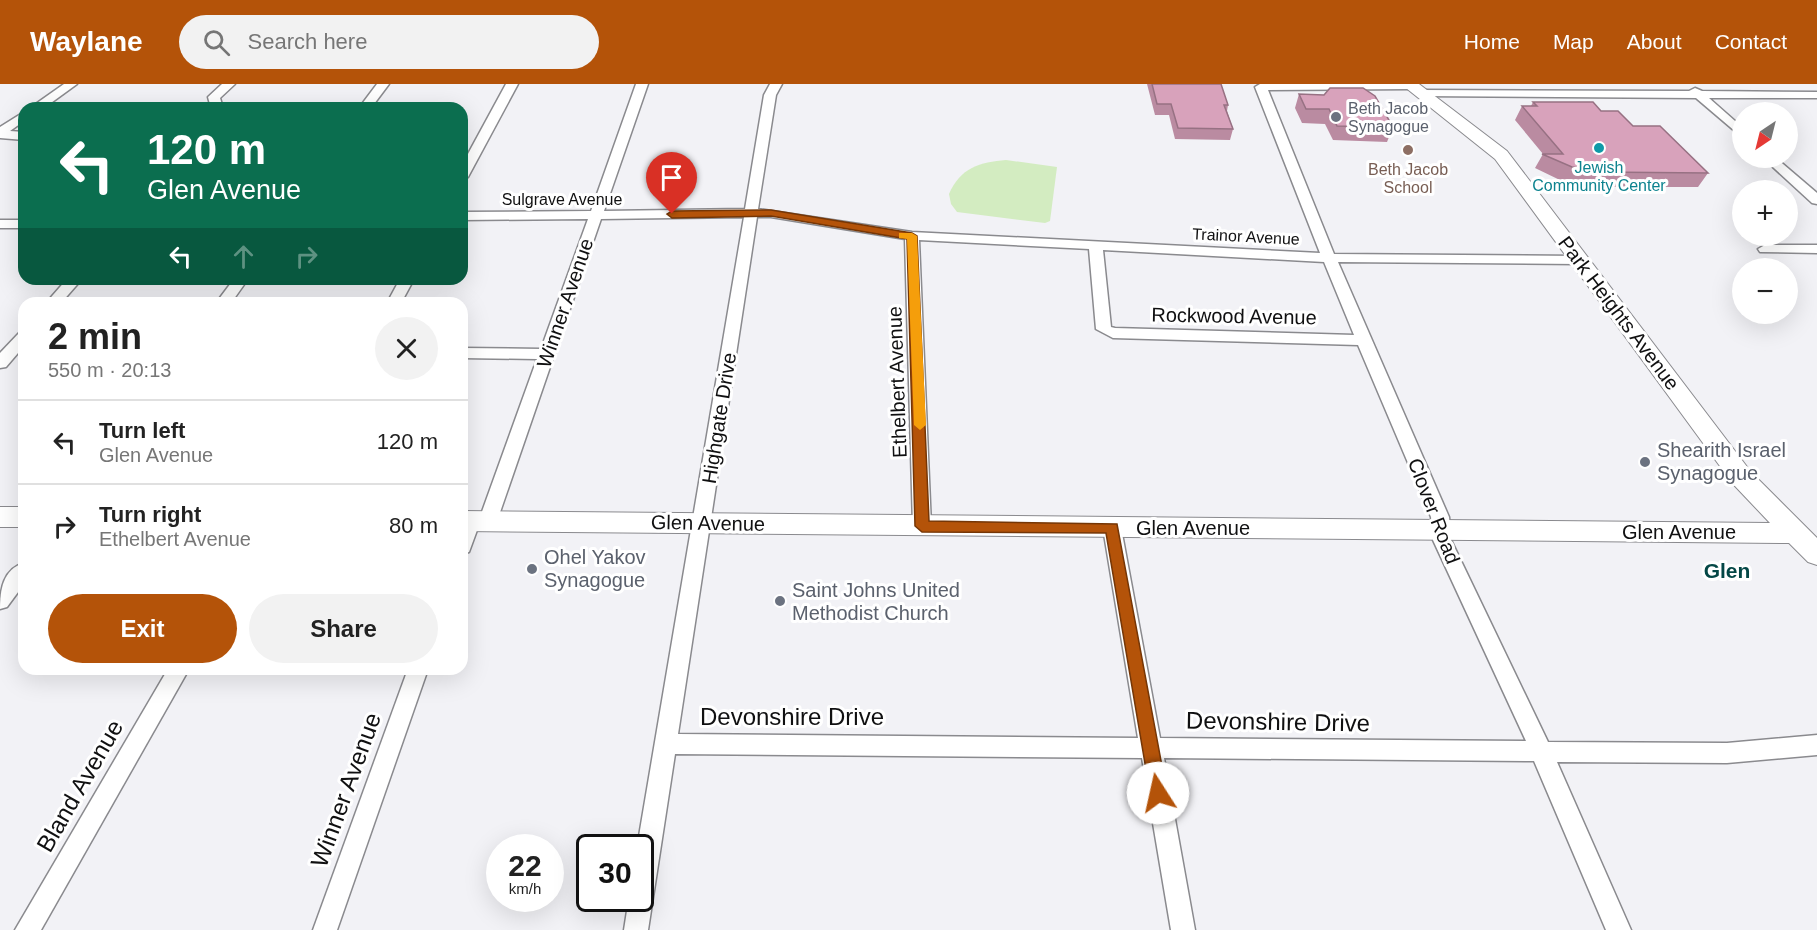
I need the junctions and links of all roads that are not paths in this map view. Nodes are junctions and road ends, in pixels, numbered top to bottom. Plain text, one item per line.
1 (71, 84) edge
2 (229, 84) edge
3 (383, 84) edge
4 (512, 84) edge
5 (642, 84) edge
6 (776, 84) edge
7 (1540, 84) edge
8 (1687, 84) edge
9 (1414, 88) edge
10 (1549, 94) junction
11 (1699, 94) junction
12 (1817, 95) edge
13 (45, 102) edge
14 (215, 102) edge
15 (370, 102) edge
16 (18, 120) edge
17 (1732, 124) edge
18 (0, 133) edge
19 (18, 135) edge
20 (468, 166) edge
21 (1780, 168) edge
22 (1817, 200) edge
23 (752, 214) junction
24 (596, 215) junction
25 (468, 216) edge
26 (0, 224) edge
27 (18, 224) edge
28 (912, 236) junction
29 (1096, 246) junction
30 (1765, 249) dead end
31 (1817, 249) edge
32 (1329, 258) junction
33 (1579, 260) junction
34 (70, 285) edge
35 (58, 297) edge
36 (1364, 340) junction
37 (12, 350) edge
38 (468, 353) edge
39 (548, 354) junction
40 (0, 363) edge
41 (0, 517) edge
42 (18, 517) edge
43 (474, 521) edge
44 (702, 522) junction
45 (922, 526) junction
46 (1112, 528) junction
47 (1442, 530) junction
48 (1805, 533) edge
49 (1817, 555) edge
50 (18, 578) edge
51 (0, 601) edge
52 (176, 675) edge
53 (416, 675) edge
54 (666, 744) junction
55 (1817, 745) edge
56 (1150, 747) junction
57 (1541, 752) junction
58 (27, 930) edge
59 (325, 930) edge
60 (636, 930) edge
61 (1183, 930) edge
62 (1620, 930) edge

1 - 13 street
2 - 14 street
3 - 15 street
4 - 20 street
5 - 24 street, Winner Avenue
6 - 23 street, Highgate Drive
7 - 10 street
8 - 11 street
9 - 10 street
9 - 32 street, Clover Road
9 - 33 street, Park Heights Avenue
10 - 11 street
11 - 12 street
11 - 17 street
16 - 18 street
18 - 19 street
21 - 22 street
23 - 24 street, Sulgrave Avenue
23 - 28 street, Sulgrave Avenue
23 - 44 street, Highgate Drive
24 - 25 street, Sulgrave Avenue
24 - 39 street, Winner Avenue
26 - 27 street
28 - 29 street, Trainor Avenue
28 - 45 street, Ethelbert Avenue
29 - 32 street, Trainor Avenue
29 - 36 street, Rockwood Avenue
30 - 31 street
32 - 33 street, Trainor Avenue
32 - 36 street, Clover Road
33 - 48 street, Park Heights Avenue
34 - 35 street
36 - 47 street, Clover Road
37 - 40 street
38 - 39 street
39 - 43 street, Winner Avenue
41 - 42 street
43 - 44 street, Glen Avenue
44 - 45 street, Glen Avenue
44 - 54 street, Highgate Drive
45 - 46 street, Glen Avenue
46 - 47 street, Glen Avenue
46 - 56 street
47 - 48 street, Glen Avenue
47 - 57 street, Clover Road
48 - 49 street, Park Heights Avenue
50 - 51 street
52 - 58 street, Bland Avenue
53 - 59 street, Winner Avenue
54 - 56 street, Devonshire Drive
54 - 60 street, Highgate Drive
55 - 57 street, Devonshire Drive
56 - 57 street, Devonshire Drive
56 - 61 street
57 - 62 street, Clover Road

